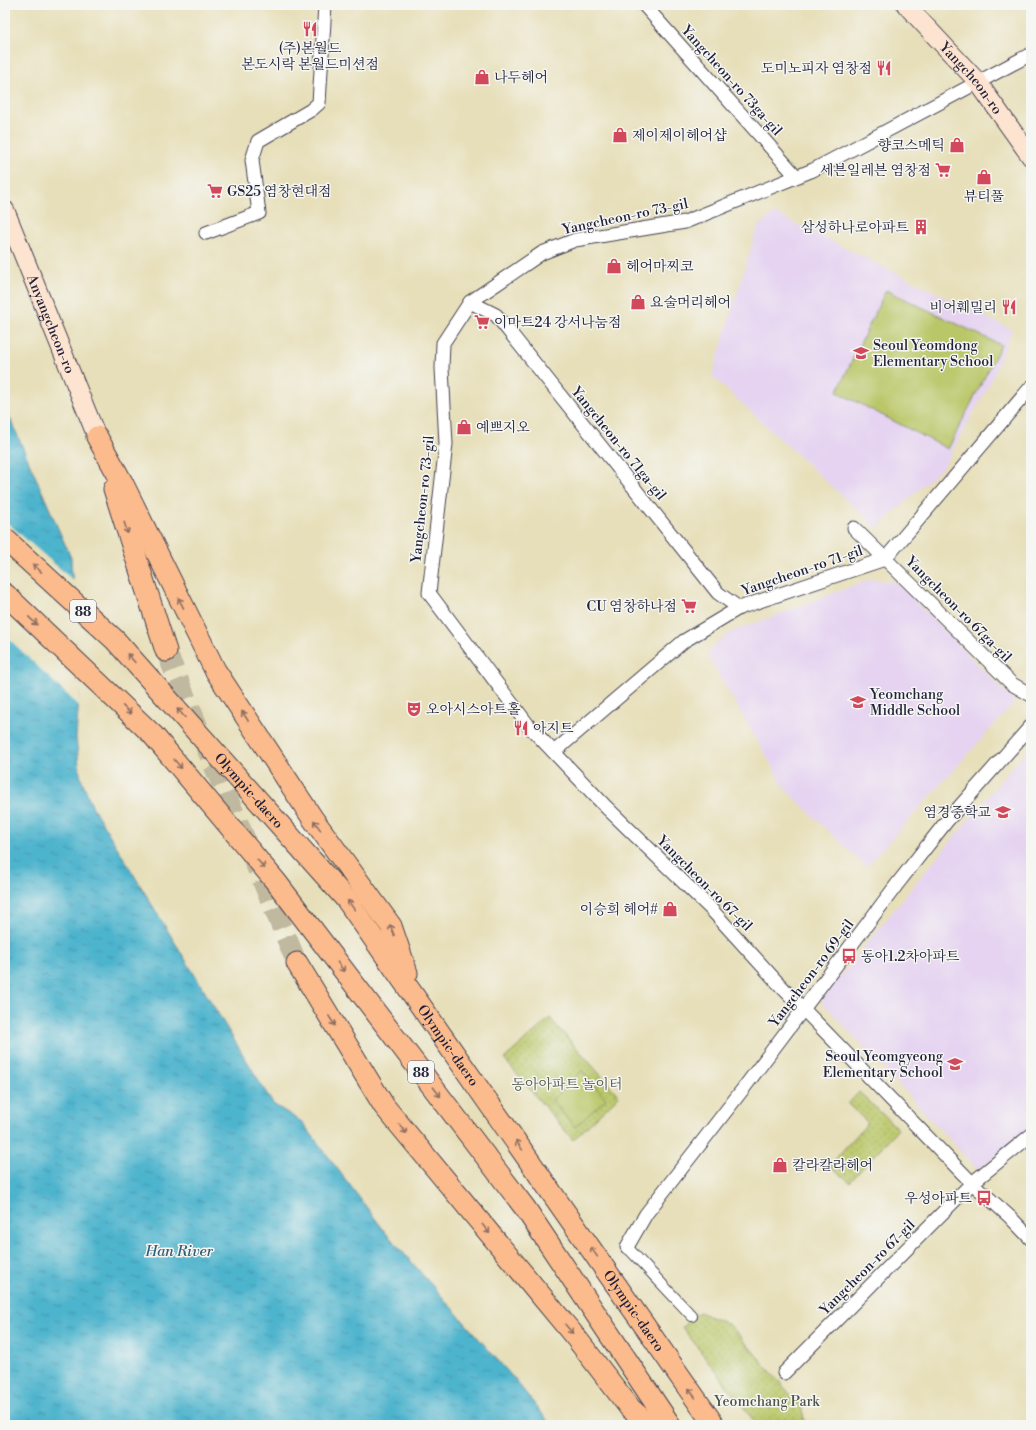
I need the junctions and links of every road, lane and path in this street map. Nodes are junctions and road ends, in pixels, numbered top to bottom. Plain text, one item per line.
1 (325, 5) edge
2 (644, 5) edge
3 (906, 5) edge
4 (1031, 54) edge
5 (977, 81) junction
6 (1031, 157) edge
7 (796, 176) junction
8 (5, 210) edge
9 (206, 233) dead end
10 (470, 302) junction
11 (1031, 387) edge
12 (97, 437) junction
13 (854, 528) dead end
14 (5, 539) edge
15 (885, 559) junction
16 (5, 594) edge
17 (428, 594) joint
18 (739, 608) junction
19 (166, 651) tunnel mouth
20 (1031, 695) edge
21 (1031, 726) edge
22 (554, 752) junction
23 (297, 963) tunnel mouth
24 (414, 994) junction
25 (804, 1009) junction
26 (1031, 1135) edge
27 (972, 1184) junction
28 (1031, 1239) edge
29 (627, 1247) joint
30 (692, 1316) dead end
31 (784, 1373) dead end
32 (649, 1425) edge
33 (670, 1425) edge
34 (714, 1425) edge

1 - 9 street
2 - 7 street, Yangcheon-ro 73ga-gil
3 - 5 main road, Yangcheon-ro
4 - 5 street, Yangcheon-ro 73-gil
5 - 6 main road, Yangcheon-ro
5 - 7 street, Yangcheon-ro 73-gil
7 - 10 street, Yangcheon-ro 73-gil
8 - 12 main road, Anyangcheon-ro
10 - 17 street, Yangcheon-ro 73-gil
10 - 18 street, Yangcheon-ro 71ga-gil
11 - 15 street, Yangcheon-ro 71-gil
12 -> 19 highway
24 -> 12 highway
13 - 15 street, Yangcheon-ro 67ga-gil
24 -> 14 highway, Olympic-daero / 88
15 - 18 street, Yangcheon-ro 71-gil
15 - 20 street, Yangcheon-ro 67ga-gil
16 -> 33 highway, 88
17 - 22 street, Yangcheon-ro 67-gil
18 - 22 street, Yangcheon-ro 71-gil
21 - 25 street, Yangcheon-ro 69-gil
22 - 25 street, Yangcheon-ro 67-gil
23 -> 32 highway
34 -> 24 highway, Olympic-daero / 88
25 - 27 street, Yangcheon-ro 67-gil
25 - 29 street, Yangcheon-ro 69-gil
26 - 27 street, Yangcheon-ro 67-gil
27 - 28 street, Yangcheon-ro 67-gil
27 - 31 street, Yangcheon-ro 67-gil
29 - 30 street

